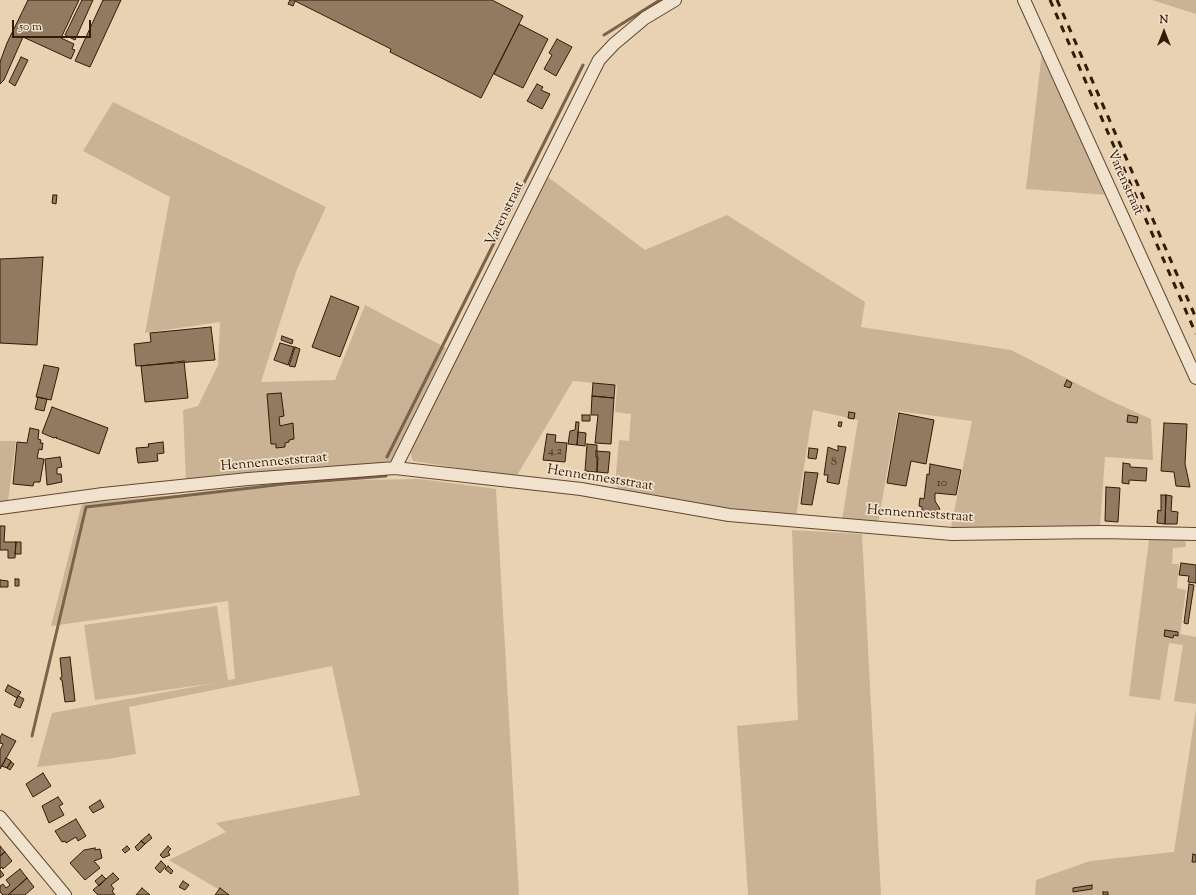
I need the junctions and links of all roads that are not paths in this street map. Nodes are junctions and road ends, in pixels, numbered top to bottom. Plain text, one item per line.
1 (675, 0) edge
2 (1024, 0) edge
3 (1196, 378) edge
4 (395, 468) junction
5 (0, 508) edge
6 (1196, 534) edge
7 (0, 817) edge
8 (65, 895) edge

1 - 4 street, Varenstraat
2 - 3 street, Varenstraat
4 - 5 street, Hennenneststraat
4 - 6 street, Hennenneststraat
7 - 8 street

